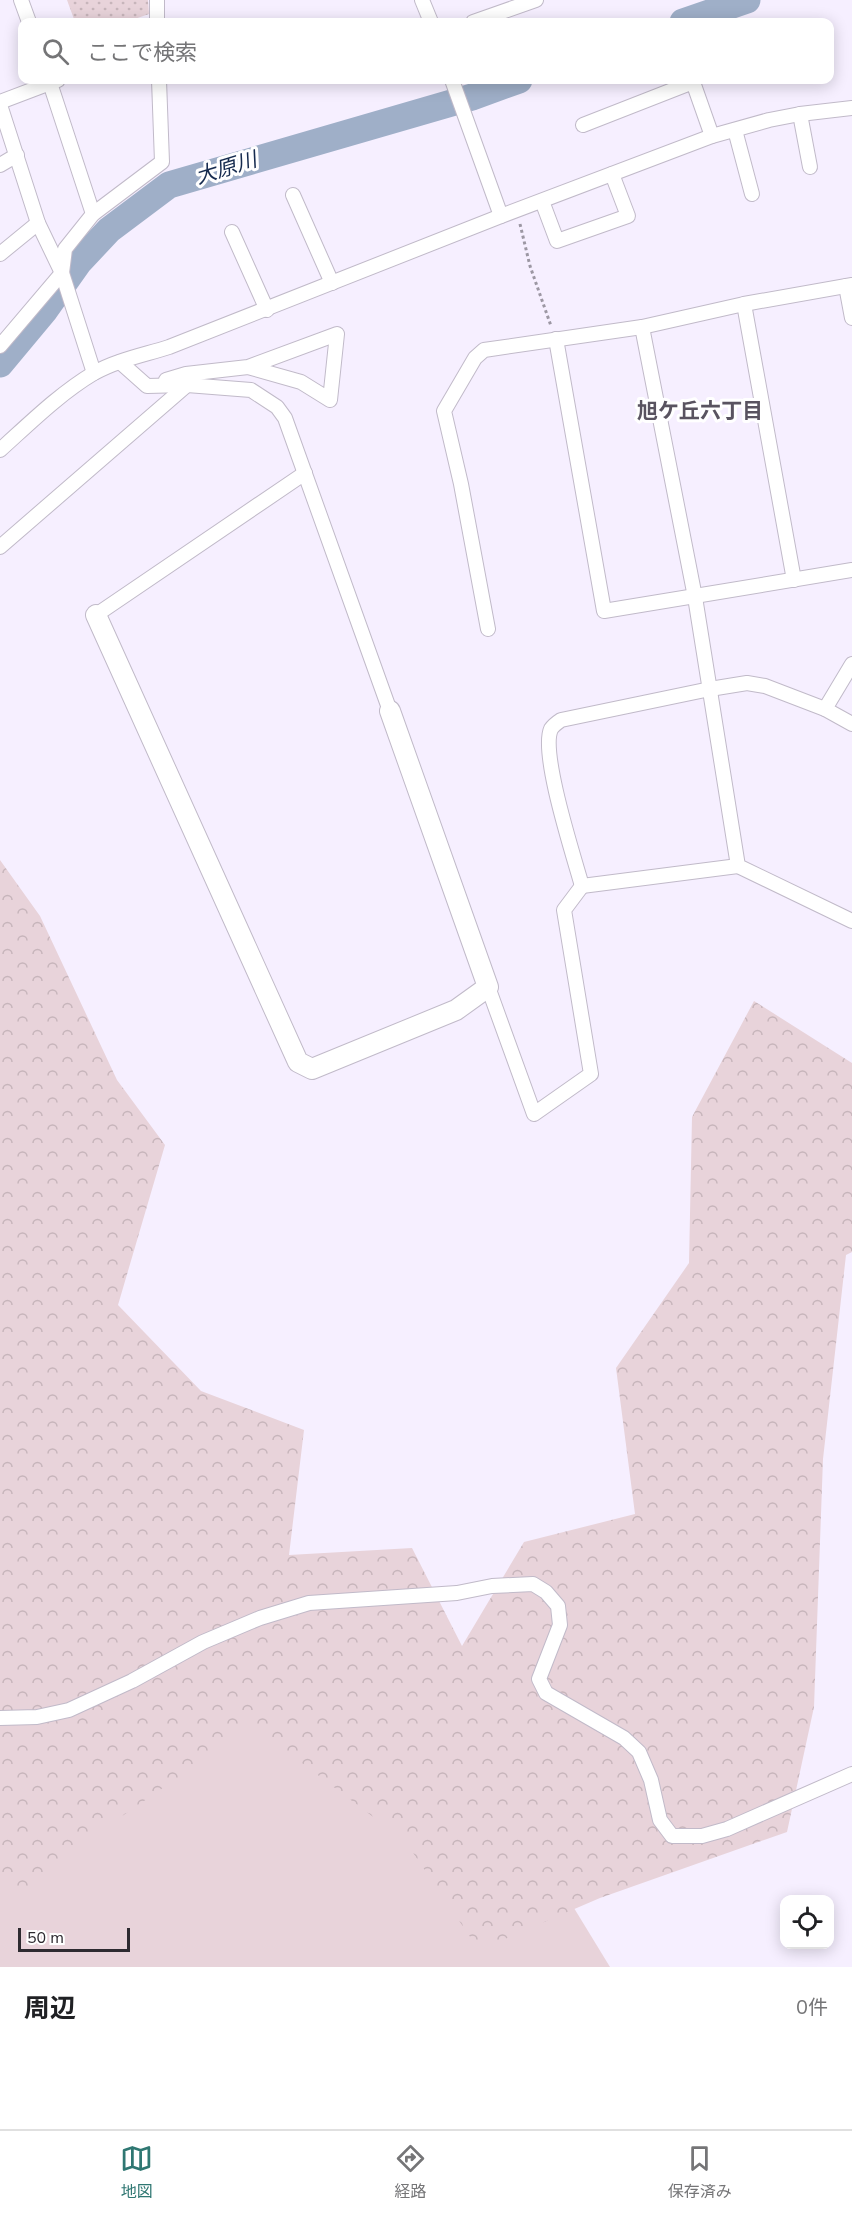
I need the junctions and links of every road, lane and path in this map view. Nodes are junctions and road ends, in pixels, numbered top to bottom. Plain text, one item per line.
1 (21, 0) edge
2 (157, 0) edge
3 (423, 0) edge
4 (536, 0) edge
5 (28, 18) edge
6 (157, 18) edge
7 (430, 18) edge
8 (484, 18) edge
9 (45, 84) edge
10 (53, 84) edge
11 (159, 84) edge
12 (453, 84) edge
13 (688, 84) edge
14 (694, 84) edge
15 (0, 104) edge
16 (852, 108) edge
17 (800, 114) junction
18 (583, 125) dead end
19 (735, 130) junction
20 (712, 136) junction
21 (17, 155) junction
22 (0, 165) edge
23 (810, 167) dead end
24 (612, 174) junction
25 (752, 194) dead end
26 (293, 195) dead end
27 (542, 201) junction
28 (516, 211) junction
29 (93, 214) junction
30 (501, 216) junction
31 (38, 223) junction
32 (232, 232) dead end
33 (0, 254) edge
34 (62, 273) junction
35 (332, 283) junction
36 (849, 286) edge
37 (744, 304) junction
38 (267, 310) junction
39 (852, 318) edge
40 (642, 327) junction
41 (556, 339) junction
42 (0, 346) edge
43 (120, 362) junction
44 (248, 368) junction
45 (94, 373) junction
46 (187, 385) junction
47 (147, 386) junction
48 (0, 450) edge
49 (305, 473) junction
50 (0, 547) edge
51 (852, 570) edge
52 (794, 580) junction
53 (695, 597) junction
54 (96, 615) joint
55 (488, 629) dead end
56 (852, 664) edge
57 (710, 689) junction
58 (825, 709) junction
59 (390, 711) joint
60 (852, 724) edge
61 (738, 866) junction
62 (582, 886) junction
63 (852, 921) edge
64 (488, 987) junction
65 (0, 1718) edge
66 (852, 1774) edge

1 - 5 street
2 - 6 street
3 - 7 street
4 - 8 street
9 - 15 street
10 - 29 street
11 - 29 street
12 - 30 street
13 - 18 street
14 - 20 street
15 - 21 street
16 - 17 street
17 - 19 street
17 - 23 street
19 - 20 street
19 - 25 street
20 - 24 street
21 - 22 street
21 - 31 street
24 - 27 street
24 - 27 street
26 - 35 street
27 - 28 street
28 - 30 street
28 - 41 path
29 - 34 street
30 - 35 street
31 - 33 street
31 - 34 street
32 - 38 street
34 - 42 street
34 - 45 street
35 - 38 street
36 - 37 street
36 - 39 street
37 - 40 street
37 - 52 street
38 - 43 street
40 - 41 street
40 - 53 street
41 - 53 street
41 - 55 street
43 - 45 street
43 - 47 street
44 - 44 street
44 - 47 street
45 - 48 street
46 - 47 street
46 - 49 street
46 - 50 street
49 - 54 street
49 - 59 street
51 - 52 street
52 - 53 street
53 - 57 street
54 - 64 street
56 - 58 street
57 - 58 street
57 - 61 street
57 - 62 street
58 - 60 street
59 - 64 street
61 - 62 street
61 - 63 street
62 - 64 street
65 - 66 street

